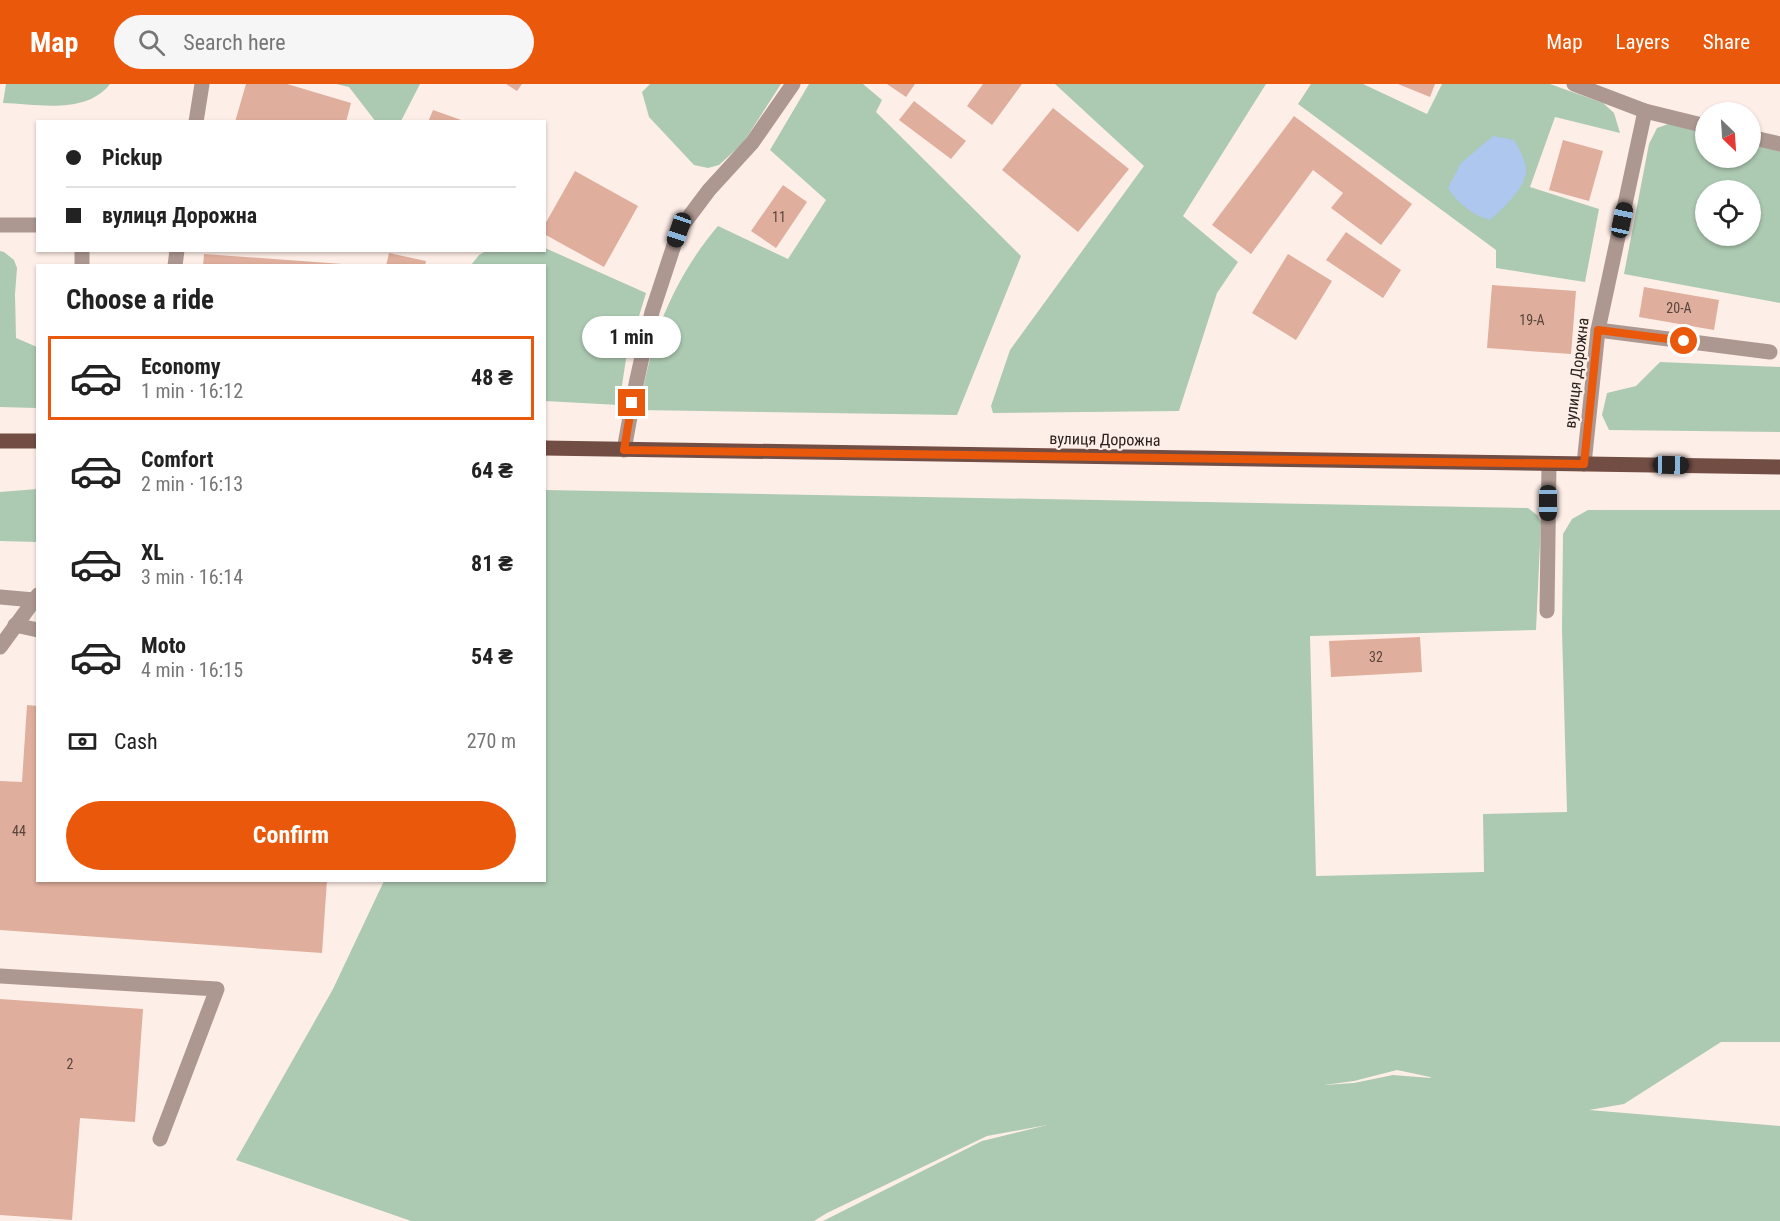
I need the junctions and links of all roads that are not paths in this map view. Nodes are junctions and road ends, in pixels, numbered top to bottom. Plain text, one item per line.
1 (202, 84) edge
2 (793, 84) edge
3 (1574, 84) edge
4 (1645, 111) junction
5 (196, 120) edge
6 (1695, 123) edge
7 (1761, 140) edge
8 (1780, 144) edge
9 (0, 225) edge
10 (36, 225) edge
11 (1598, 330) junction
12 (1770, 352) dead end
13 (0, 441) edge
14 (36, 441) edge
15 (546, 448) edge
16 (624, 450) junction
17 (1549, 464) junction
18 (1584, 464) junction
19 (1780, 467) edge
20 (0, 597) edge
21 (36, 597) edge
22 (1547, 611) dead end
23 (15, 625) junction
24 (36, 630) edge
25 (0, 647) edge
26 (0, 976) edge
27 (160, 1139) dead end

1 - 5 street
2 - 16 street
3 - 4 street
4 - 6 street
4 - 11 street, вулиця Дорожна
7 - 8 street
9 - 10 street
11 - 12 street
11 - 18 street, вулиця Дорожна
13 - 14 main road
15 - 16 main road, вулиця Дорожна
16 - 17 main road, вулиця Дорожна
17 - 18 main road, вулиця Дорожна
17 - 22 street
18 - 19 main road, вулиця Дорожна
20 - 21 street
21 - 23 street
23 - 24 street
23 - 25 street
26 - 27 street

